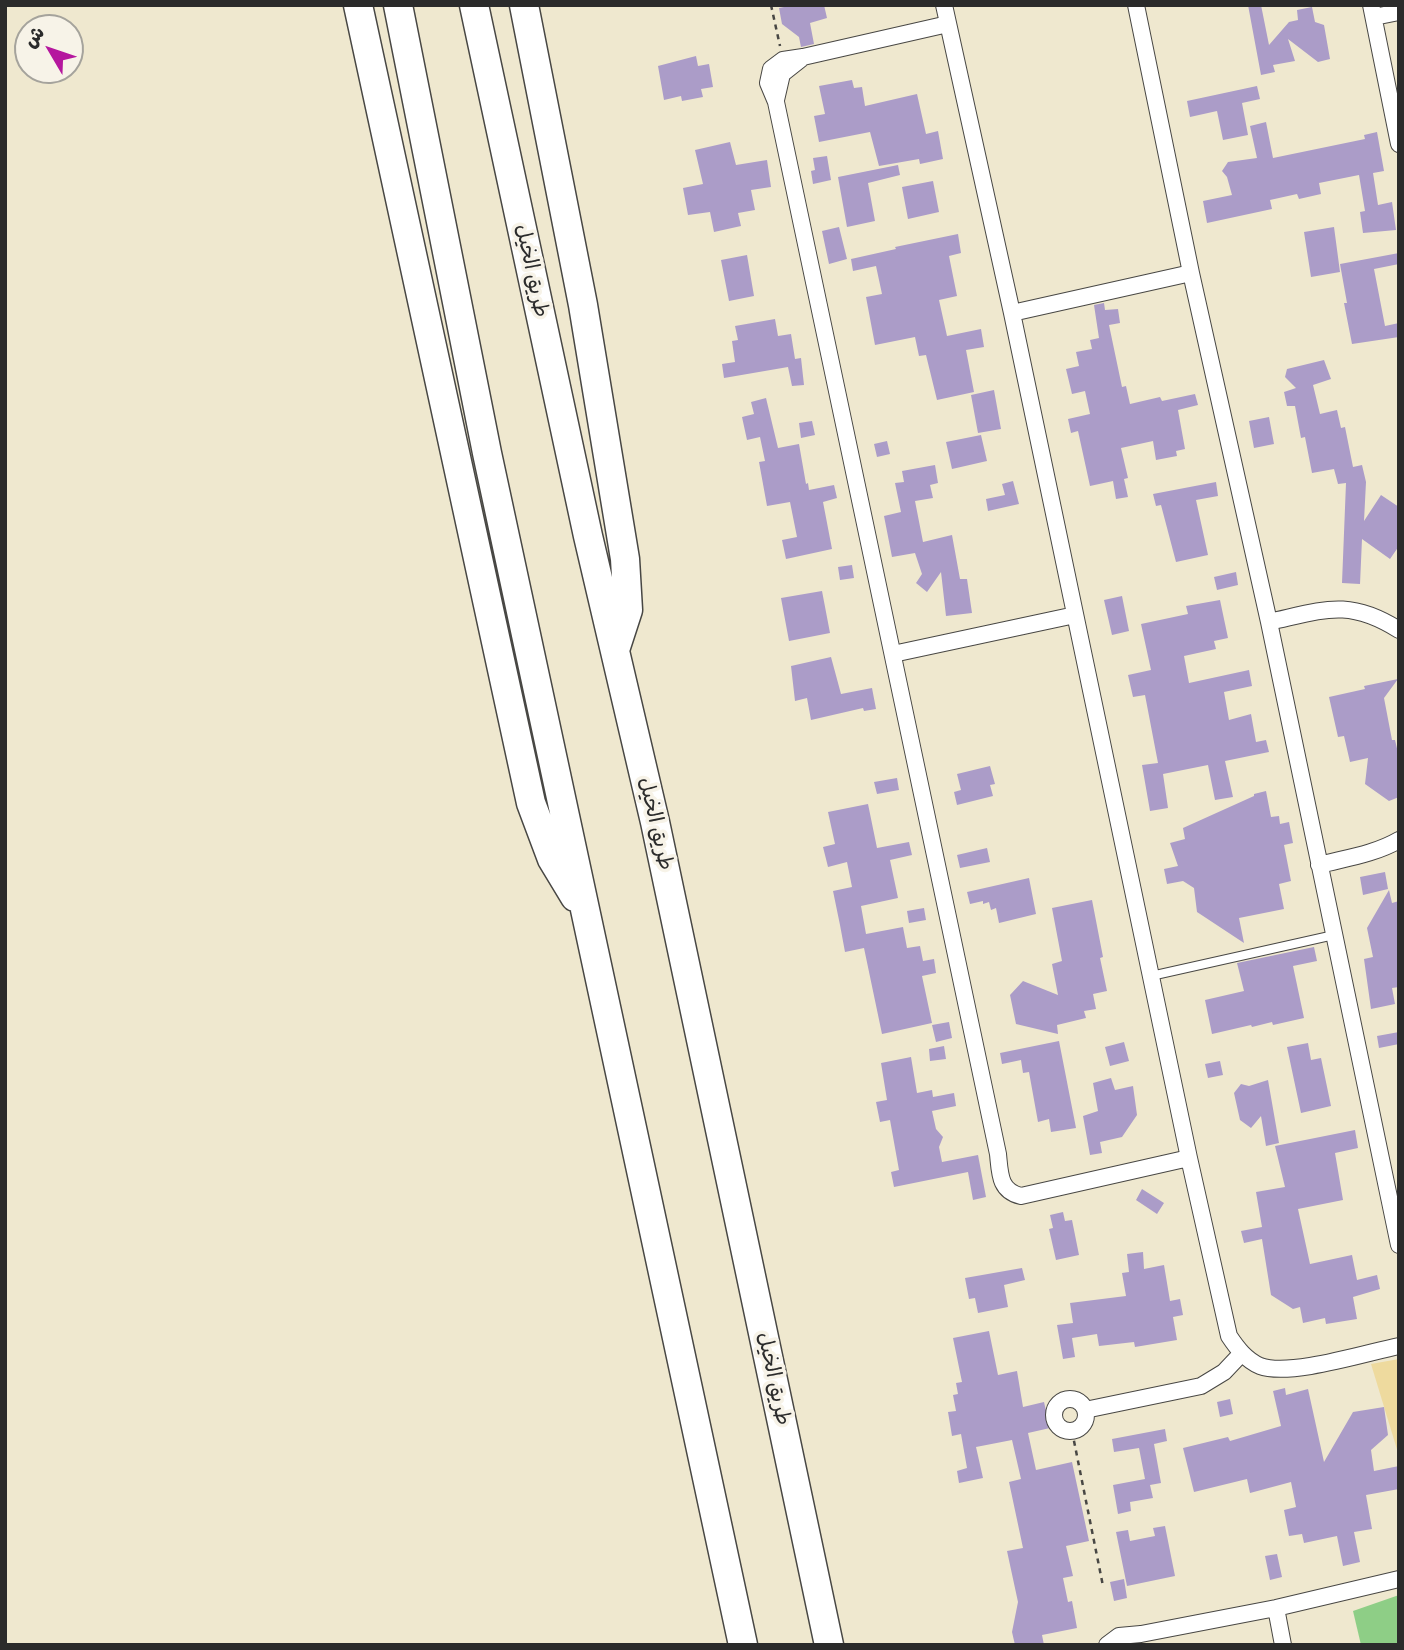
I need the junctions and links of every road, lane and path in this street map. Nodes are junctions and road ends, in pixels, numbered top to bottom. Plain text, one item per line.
1 (358, 5) edge
2 (398, 5) edge
3 (474, 5) edge
4 (524, 5) edge
5 (771, 5) edge
6 (944, 5) edge
7 (1136, 5) edge
8 (1373, 11) edge
9 (1399, 12) edge
10 (948, 24) junction
11 (803, 57) junction
12 (783, 60) junction
13 (776, 102) junction
14 (1399, 144) edge
15 (1191, 272) junction
16 (1012, 313) junction
17 (1074, 615) junction
18 (1269, 622) junction
19 (1399, 630) edge
20 (615, 650) junction
21 (893, 654) junction
22 (1399, 840) edge
23 (1319, 865) junction
24 (585, 909) junction
25 (1334, 934) junction
26 (1150, 976) junction
27 (1189, 1158) junction
28 (1399, 1245) edge
29 (1399, 1346) edge
30 (1241, 1354) junction
31 (1085, 1410) junction
32 (1072, 1431) junction
33 (1399, 1578) edge
34 (1102, 1586) dead end
35 (1276, 1608) junction
36 (1141, 1634) junction
37 (743, 1645) edge
38 (829, 1645) edge
39 (1107, 1645) edge
40 (1123, 1645) edge
41 (1283, 1645) edge

1 - 24 highway
2 - 24 highway
3 - 20 highway, طريق الخيل
4 - 20 highway
5 - 12 path
6 - 10 street
7 - 15 street
8 - 9 street
8 - 14 street
10 - 11 street
10 - 16 street
11 - 12 street
11 - 13 street
12 - 13 street
13 - 21 street
15 - 16 street
15 - 18 street
16 - 17 street
17 - 21 street
17 - 26 street
18 - 19 street
18 - 23 street
20 - 38 highway, طريق الخيل
21 - 27 street
22 - 23 street
23 - 25 street
24 - 37 highway
25 - 26 lane
25 - 28 street
26 - 27 street
27 - 30 street
29 - 30 street
30 - 31 street
31 - 32 street
31 - 32 street
32 - 34 path
33 - 35 street
35 - 36 street
35 - 41 street
36 - 39 street
36 - 40 street

